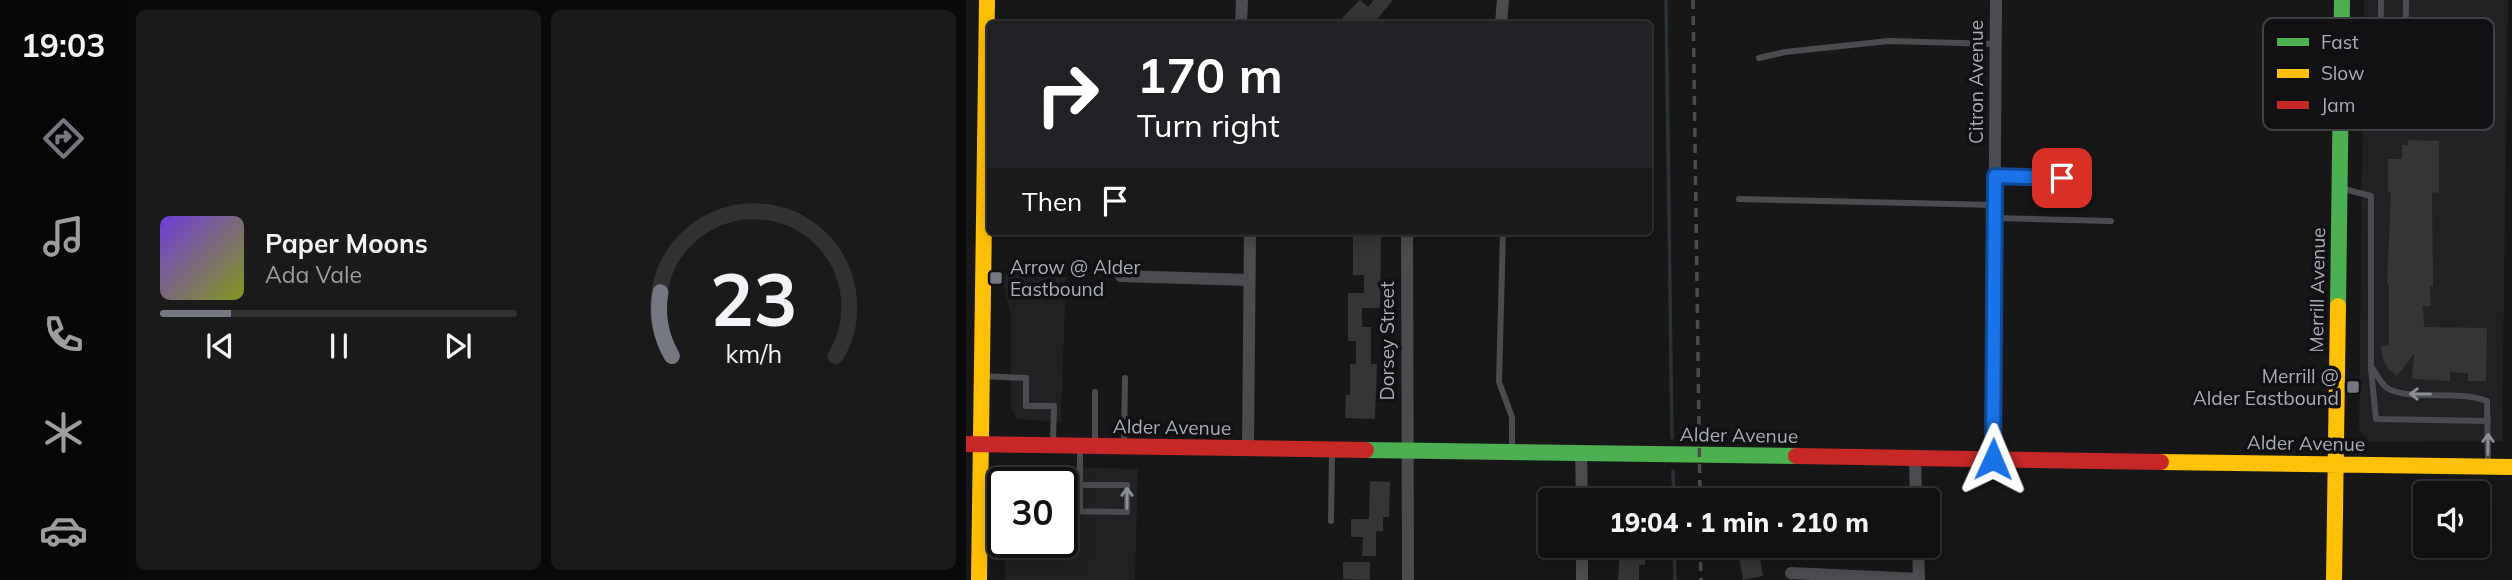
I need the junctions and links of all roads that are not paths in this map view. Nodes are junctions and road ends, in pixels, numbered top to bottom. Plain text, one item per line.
1 (987, 0) edge
2 (1242, 0) edge
3 (1503, 0) edge
4 (1996, 0) edge
5 (2342, 0) edge
6 (2381, 0) edge
7 (2406, 0) edge
8 (2342, 18) edge
9 (2381, 18) edge
10 (2406, 18) edge
11 (1241, 21) edge
12 (1501, 21) edge
13 (1996, 44) junction
14 (1759, 58) dead end
15 (2340, 130) edge
16 (1995, 176) junction
17 (2088, 179) dead end
18 (2339, 187) junction
19 (1739, 199) dead end
20 (1995, 211) junction
21 (2111, 221) dead end
22 (1250, 235) edge
23 (1407, 235) edge
24 (1503, 235) edge
25 (1121, 276) dead end
26 (1249, 280) junction
27 (2371, 366) junction
28 (980, 376) junction
29 (1125, 378) dead end
30 (1096, 392) dead end
31 (2488, 421) junction
32 (973, 444) edge
33 (1053, 446) junction
34 (1087, 446) junction
35 (1124, 447) junction
36 (1248, 449) junction
37 (1332, 450) junction
38 (1409, 451) junction
39 (1511, 452) junction
40 (1581, 453) junction
41 (1915, 458) junction
42 (1993, 459) junction
43 (2336, 464) junction
44 (2487, 466) junction
45 (2512, 467) edge
46 (1080, 485) junction
47 (1581, 488) edge
48 (1916, 488) edge
49 (1080, 511) joint
50 (979, 512) junction
51 (987, 512) edge
52 (1331, 521) dead end
53 (973, 540) edge
54 (1582, 558) edge
55 (1918, 558) edge
56 (1791, 573) dead end
57 (1919, 579) edge
58 (979, 580) edge
59 (1408, 580) edge
60 (1582, 580) edge
61 (2334, 580) edge

1 - 28 main road
2 - 11 street
3 - 12 street
4 - 13 street, Citron Avenue
5 - 8 main road, Merrill Avenue
6 - 9 lane
7 - 10 lane
13 - 14 lane
13 - 16 street, Citron Avenue
15 - 18 main road, Merrill Avenue
16 - 17 lane
16 - 20 street, Citron Avenue
18 - 27 lane
18 - 43 main road, Merrill Avenue
19 - 20 lane
20 - 21 lane
20 - 42 street, Citron Avenue
22 - 26 street
23 - 38 street, Dorsey Street
24 - 39 lane
25 - 26 street
26 - 36 street
31 -> 27 lane
27 - 31 lane
28 - 32 main road
28 - 33 lane
29 - 35 lane
30 - 34 lane
44 -> 31 lane
32 - 33 main road, Alder Avenue
32 - 50 main road
33 - 34 main road, Alder Avenue
34 - 35 main road, Alder Avenue
34 - 46 lane
35 - 36 main road, Alder Avenue
36 - 37 main road, Alder Avenue
37 - 38 main road, Alder Avenue
37 - 52 lane
38 - 39 main road, Alder Avenue
38 - 59 street, Dorsey Street
39 - 40 main road, Alder Avenue
40 - 41 main road, Alder Avenue
40 - 47 street
41 - 42 main road, Alder Avenue
41 - 48 street
42 - 43 main road, Alder Avenue
43 - 44 main road, Alder Avenue
43 - 61 main road, Merrill Avenue
44 - 45 main road, Alder Avenue
46 - 49 lane
49 -> 46 lane
50 - 51 lane
50 - 53 main road
53 - 58 main road
54 - 60 street
55 - 57 street
56 - 57 street

